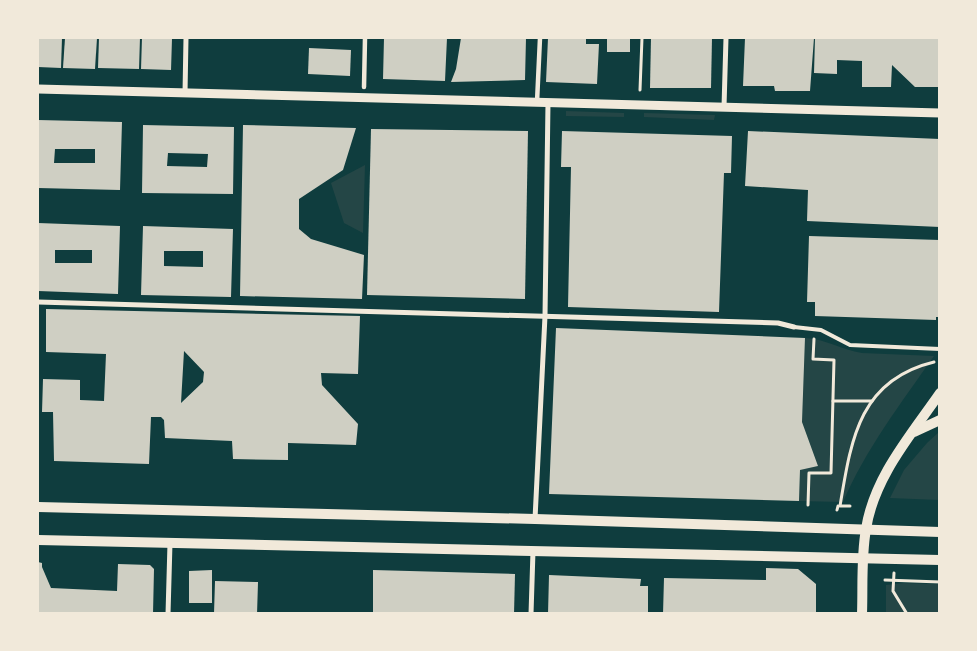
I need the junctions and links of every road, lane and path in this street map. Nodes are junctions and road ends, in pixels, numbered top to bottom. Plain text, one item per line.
1 (186, 38) edge
2 (366, 38) edge
3 (540, 38) edge
4 (642, 38) edge
5 (726, 38) edge
6 (364, 87) dead end
7 (38, 89) edge
8 (640, 90) dead end
9 (185, 93) junction
10 (537, 102) junction
11 (548, 102) junction
12 (724, 107) junction
13 (940, 113) edge
14 (38, 302) edge
15 (545, 316) junction
16 (794, 328) joint
17 (814, 329) junction
18 (940, 349) edge
19 (934, 362) dead end
20 (940, 393) edge
21 (833, 401) junction
22 (872, 401) junction
23 (940, 420) edge
24 (913, 432) junction
25 (808, 505) dead end
26 (850, 506) dead end
27 (38, 507) edge
28 (535, 519) junction
29 (865, 530) junction
30 (940, 532) edge
31 (38, 540) edge
32 (170, 543) junction
33 (533, 551) junction
34 (863, 558) junction
35 (940, 560) edge
36 (894, 572) dead end
37 (886, 580) dead end
38 (893, 581) junction
39 (940, 582) edge
40 (168, 614) edge
41 (531, 614) edge
42 (862, 614) edge
43 (907, 614) edge

1 - 9 street
2 - 6 street
3 - 10 street
4 - 8 path
5 - 12 street
7 - 9 street
9 - 10 street
10 - 11 street
11 - 12 street
11 - 15 street
12 - 13 street
14 - 15 street
15 - 16 street
15 - 28 street
16 - 17 lane
17 - 18 lane
17 - 21 path
19 - 22 path
20 - 24 main road
21 - 22 path
21 - 25 path
22 - 26 path
23 - 24 main road
24 - 29 main road
27 - 28 main road
28 - 29 main road
29 - 30 main road
29 - 34 main road
31 - 32 main road
32 - 33 main road
32 - 40 street
33 - 34 main road
33 - 41 street
34 - 35 main road
34 - 42 main road
36 - 38 path
37 - 38 path
38 - 39 path
38 - 43 path

